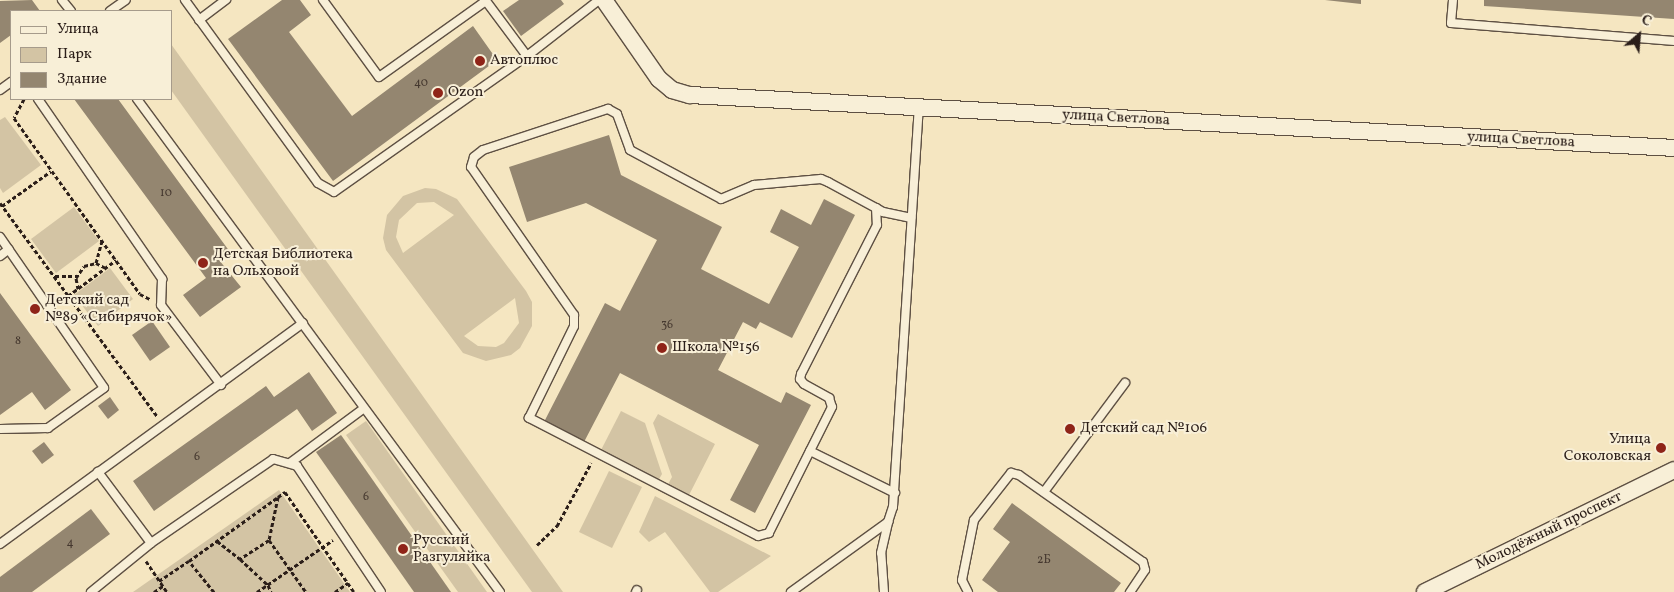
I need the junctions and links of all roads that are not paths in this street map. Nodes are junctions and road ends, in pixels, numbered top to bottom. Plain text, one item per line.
1 (62, 0) edge
2 (126, 0) edge
3 (185, 0) edge
4 (226, 0) edge
5 (323, 0) edge
6 (486, 0) edge
7 (599, 0) edge
8 (604, 0) edge
9 (1453, 0) edge
10 (70, 10) edge
11 (111, 10) edge
12 (199, 20) junction
13 (1674, 41) edge
14 (527, 56) junction
15 (39, 100) edge
16 (138, 100) edge
17 (920, 108) junction
18 (1674, 148) edge
19 (876, 208) junction
20 (911, 218) junction
21 (0, 236) edge
22 (9, 249) junction
23 (0, 256) edge
24 (303, 323) junction
25 (1125, 383) dead end
26 (222, 385) junction
27 (363, 409) junction
28 (0, 429) edge
29 (810, 451) junction
30 (290, 463) junction
31 (1674, 470) edge
32 (98, 472) junction
33 (1044, 492) junction
34 (895, 493) junction
35 (888, 522) junction
36 (151, 543) junction
37 (0, 544) edge
38 (91, 592) edge
39 (381, 592) edge
40 (500, 592) edge
41 (791, 592) edge
42 (884, 592) edge
43 (968, 592) edge
44 (1130, 592) edge
45 (1425, 592) edge

1 - 10 lane
2 - 11 lane
3 - 12 lane
4 - 12 lane
5 - 6 lane
6 - 14 lane
7 - 14 lane
8 - 17 street, улица Светлова
9 - 13 lane
12 - 14 lane
15 - 26 lane
16 - 24 lane
17 - 18 street, улица Светлова
17 - 20 lane
19 - 20 lane
19 - 29 lane
19 - 29 lane
20 - 34 lane
21 - 22 lane
22 - 23 lane
22 - 28 lane
24 - 26 lane
24 - 27 lane
25 - 33 lane
26 - 32 lane
27 - 30 lane
27 - 40 lane
29 - 34 lane
30 - 36 lane
30 - 39 lane
31 - 45 street, Молодёжный проспект
32 - 36 lane
32 - 37 lane
33 - 43 lane
33 - 44 lane
34 - 35 lane
35 - 41 lane
35 - 42 lane
36 - 38 lane

